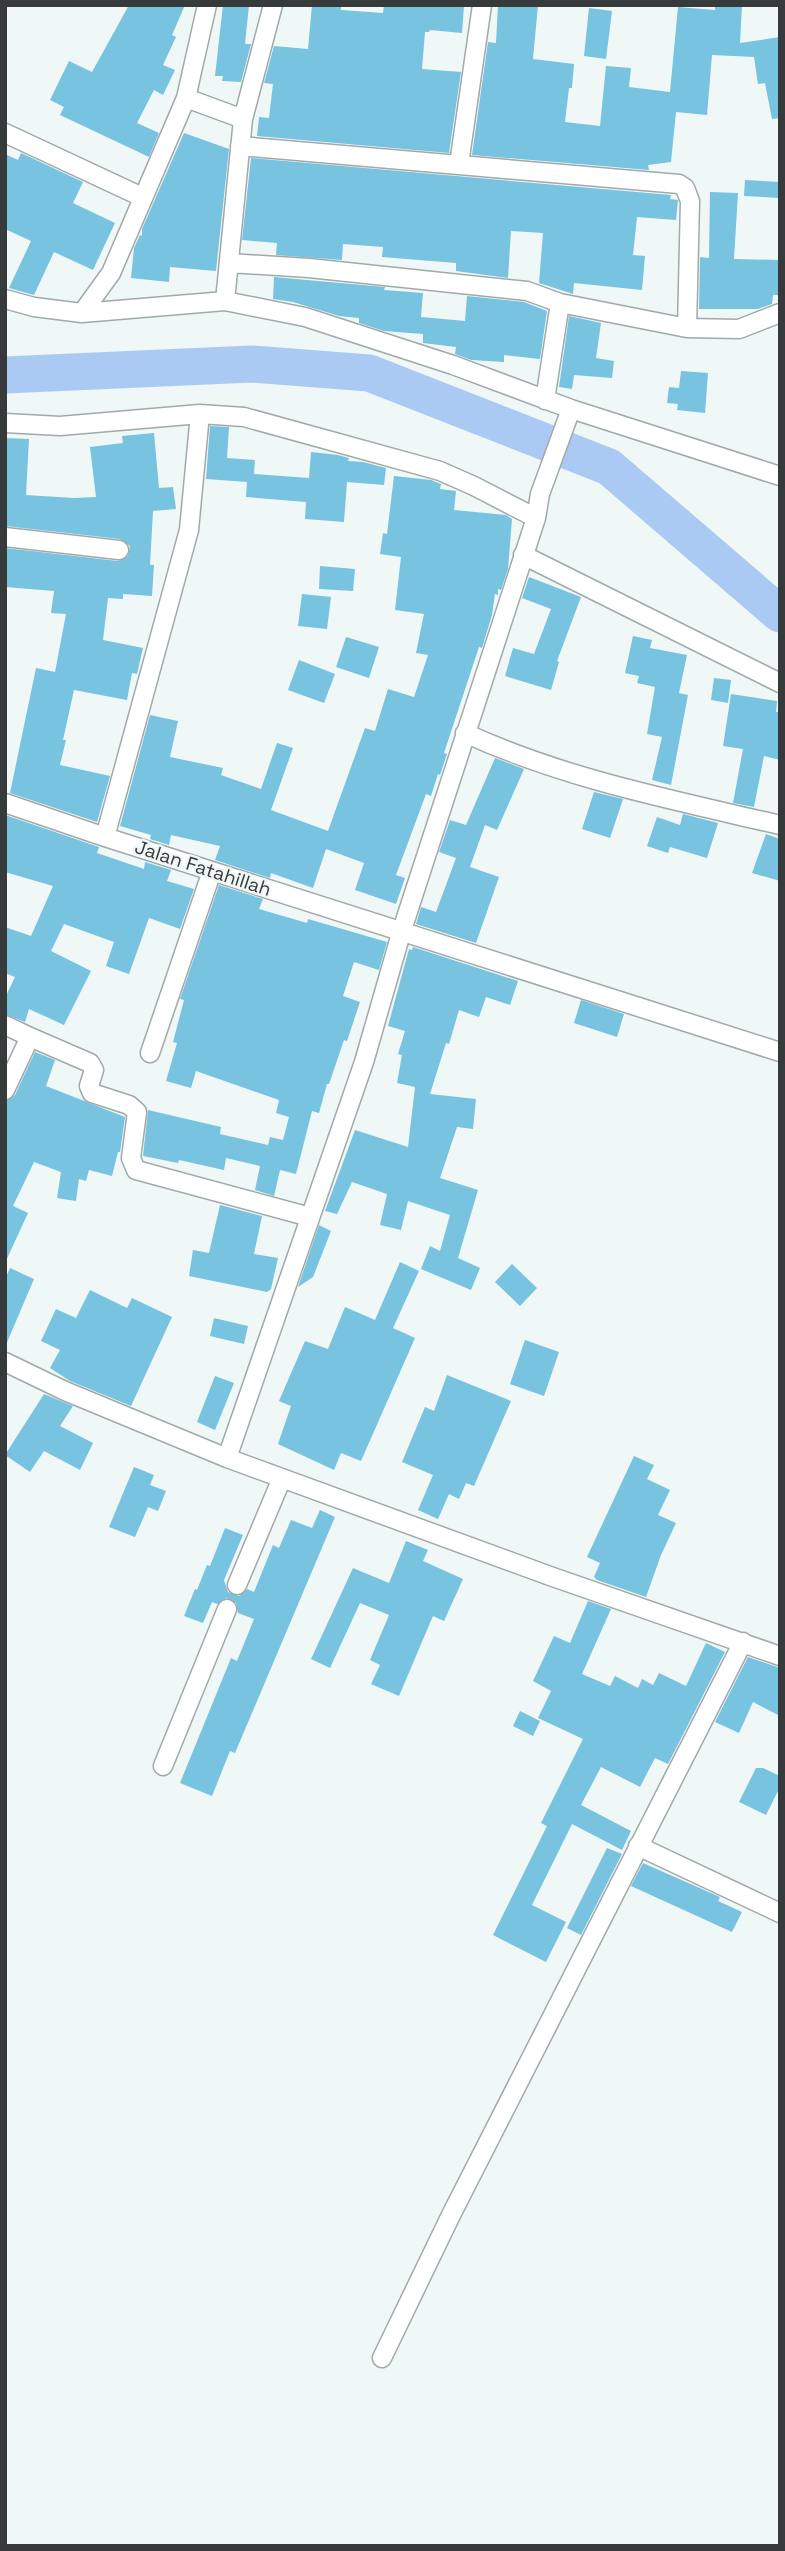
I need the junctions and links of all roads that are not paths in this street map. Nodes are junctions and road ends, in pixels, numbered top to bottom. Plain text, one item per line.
1 (207, 5) edge
2 (273, 5) edge
3 (482, 5) edge
4 (186, 98) junction
5 (243, 118) junction
6 (5, 133) edge
7 (240, 146) junction
8 (459, 164) junction
9 (142, 197) junction
10 (229, 263) junction
11 (5, 299) edge
12 (225, 301) junction
13 (560, 303) junction
14 (82, 313) junction
15 (780, 313) edge
16 (687, 328) junction
17 (545, 400) junction
18 (200, 414) junction
19 (568, 416) junction
20 (5, 423) edge
21 (780, 476) edge
22 (536, 518) junction
23 (5, 537) edge
24 (118, 550) dead end
25 (523, 555) junction
26 (780, 683) edge
27 (465, 733) junction
28 (5, 803) edge
29 (780, 825) edge
30 (105, 838) junction
31 (212, 871) junction
32 (402, 930) junction
33 (5, 1025) edge
34 (30, 1037) junction
35 (780, 1052) edge
36 (150, 1053) dead end
37 (5, 1090) edge
38 (310, 1217) junction
39 (5, 1362) edge
40 (227, 1458) junction
41 (282, 1478) junction
42 (237, 1585) dead end
43 (228, 1609) dead end
44 (743, 1642) junction
45 (780, 1656) edge
46 (163, 1766) dead end
47 (638, 1846) junction
48 (780, 1913) edge
49 (382, 2358) dead end

1 - 4 street
2 - 5 street
3 - 8 street
4 - 5 street
4 - 9 street
5 - 7 street
6 - 9 street
7 - 8 street
7 - 10 street
8 - 16 street
9 - 14 street
10 - 12 street
10 - 13 street
11 - 14 street
12 - 14 street
12 - 17 street
13 - 16 street
13 - 17 street
15 - 16 street
17 - 19 street
18 - 20 street
18 - 22 street
18 - 30 street
19 - 21 street
19 - 22 street
22 - 25 street
23 - 24 street
25 - 26 street
25 - 27 street
27 - 29 street
27 - 32 street
28 - 30 street, Jalan Fatahillah
30 - 31 street, Jalan Fatahillah
31 - 32 street, Jalan Fatahillah
31 - 36 street
32 - 35 street, Jalan Fatahillah
32 - 38 street
33 - 34 street
34 - 37 street
34 - 38 street
38 - 40 street
39 - 40 street
40 - 41 street
41 - 42 street
41 - 44 street
43 - 46 street
44 - 45 street
44 - 47 street
47 - 48 street
47 - 49 street

